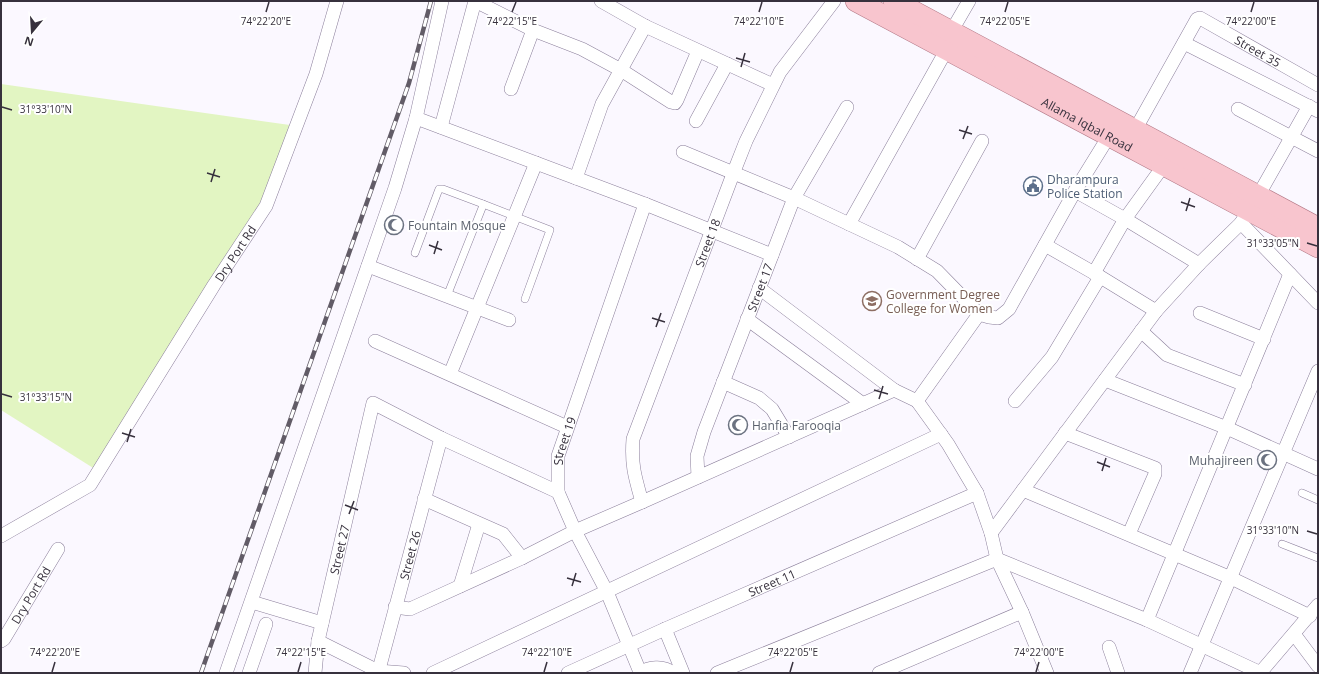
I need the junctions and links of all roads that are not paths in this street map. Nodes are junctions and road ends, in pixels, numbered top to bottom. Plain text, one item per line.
1 (337, 1) edge
2 (442, 1) edge
3 (475, 1) edge
4 (834, 1) edge
5 (856, 1) edge
6 (894, 1) edge
7 (969, 1) edge
8 (603, 2) edge
9 (645, 26) junction
10 (533, 30) junction
11 (949, 40) junction
12 (1184, 43) junction
13 (698, 51) junction
14 (727, 64) junction
15 (621, 70) junction
16 (773, 85) junction
17 (1318, 85) edge
18 (511, 89) dead end
19 (847, 107) dead end
20 (1238, 109) dead end
21 (1313, 109) edge
22 (416, 118) junction
23 (696, 121) dead end
24 (441, 127) junction
25 (1135, 130) junction
26 (1108, 136) junction
27 (1291, 137) junction
28 (982, 142) dead end
29 (1318, 151) edge
30 (683, 152) dead end
31 (536, 163) junction
32 (1164, 165) junction
33 (733, 174) junction
34 (1205, 177) junction
35 (576, 178) junction
36 (1075, 191) junction
37 (794, 198) junction
38 (483, 204) junction
39 (646, 204) junction
40 (1249, 210) junction
41 (514, 216) junction
42 (1125, 220) junction
43 (849, 224) junction
44 (712, 231) junction
45 (1315, 236) edge
46 (1045, 245) junction
47 (415, 254) dead end
48 (772, 255) junction
49 (917, 259) junction
50 (1198, 264) junction
51 (368, 266) junction
52 (1290, 274) junction
53 (1097, 275) junction
54 (760, 288) junction
55 (447, 296) junction
56 (525, 299) dead end
57 (1318, 303) edge
58 (477, 307) junction
59 (1156, 311) junction
60 (1200, 313) dead end
61 (979, 314) junction
62 (747, 319) junction
63 (510, 320) dead end
64 (1141, 331) junction
65 (1264, 339) junction
66 (375, 340) dead end
67 (1318, 371) edge
68 (450, 374) junction
69 (1105, 380) junction
70 (723, 382) junction
71 (1245, 385) junction
72 (894, 390) junction
73 (917, 401) junction
74 (1015, 401) dead end
75 (863, 404) junction
76 (568, 427) junction
77 (1227, 428) junction
78 (1065, 433) junction
79 (940, 434) junction
80 (790, 437) junction
81 (441, 438) junction
82 (1284, 454) junction
83 (1318, 469) edge
84 (698, 478) junction
85 (1023, 490) junction
86 (558, 492) junction
87 (977, 494) junction
88 (1302, 494) dead end
89 (424, 499) junction
90 (1318, 500) edge
91 (642, 502) junction
92 (479, 524) junction
93 (575, 531) junction
94 (991, 533) junction
95 (1129, 534) junction
96 (1, 536) edge
97 (1282, 544) dead end
98 (58, 549) dead end
99 (1175, 554) junction
100 (522, 558) junction
101 (1318, 558) edge
102 (997, 559) junction
103 (1231, 578) junction
104 (460, 586) junction
105 (607, 592) junction
106 (255, 603) dead end
107 (1318, 605) edge
108 (395, 607) junction
109 (1022, 612) junction
110 (1310, 616) junction
111 (1147, 620) junction
112 (322, 623) junction
113 (266, 624) dead end
114 (665, 629) junction
115 (1294, 634) junction
116 (1, 641) edge
117 (318, 641) junction
118 (629, 645) junction
119 (1202, 645) junction
120 (1108, 647) dead end
121 (1318, 666) edge
122 (378, 672) edge
123 (226, 673) edge
124 (249, 673) edge
125 (315, 673) edge
126 (404, 673) edge
127 (433, 673) edge
128 (568, 673) edge
129 (639, 673) edge
130 (673, 673) edge
131 (682, 673) edge
132 (717, 673) edge
133 (879, 673) edge
134 (1048, 673) edge
135 (1118, 673) edge
136 (1190, 673) edge
137 (1261, 673) edge

1 - 96 street, Dry Port Rd
2 - 22 street
3 - 10 street
3 - 24 street
4 - 16 street, Street 18
5 - 11 main road, Allama Iqbal Road
6 - 11 main road, Allama Iqbal Road
7 - 11 street
8 - 9 street
9 - 13 street
9 - 15 street
10 - 15 street
10 - 18 street
11 - 25 main road, Allama Iqbal Road
11 - 26 main road, Allama Iqbal Road
11 - 43 street
12 - 17 street, Street 35
12 - 21 street
12 - 25 street
13 - 14 street
13 - 15 street
14 - 16 street
14 - 23 street
15 - 35 street
16 - 33 street, Street 18
19 - 37 street, Street 17
20 - 27 street
21 - 27 street
22 - 24 street
22 - 51 street
24 - 31 street
25 - 34 main road, Allama Iqbal Road
26 - 32 main road, Allama Iqbal Road
26 - 36 street
27 - 29 street
27 - 40 street
28 - 49 street
30 - 33 street
31 - 35 street
31 - 41 street
32 - 34 main road, Allama Iqbal Road
32 - 42 street
33 - 37 street
33 - 44 street, Street 18
34 - 40 main road, Allama Iqbal Road
35 - 39 street
36 - 42 street
36 - 46 street
37 - 43 street
37 - 48 street, Street 17
38 - 41 lane
38 - 47 lane
38 - 55 lane
39 - 44 street
39 - 76 street, Street 19
40 - 45 main road, Allama Iqbal Road
40 - 50 street
40 - 52 street
41 - 56 lane
41 - 58 street
42 - 50 street
42 - 53 street
43 - 49 street
44 - 48 street
44 - 91 street, Street 18
46 - 53 street
46 - 61 street
48 - 54 street, Street 17
49 - 61 street
50 - 59 street
51 - 55 street
51 - 123 street
52 - 57 street
52 - 65 street
53 - 59 street
53 - 74 street
54 - 62 street, Street 17
54 - 72 street
55 - 58 street
58 - 63 street
58 - 68 street
59 - 64 street
60 - 65 street
61 - 73 street
62 - 70 street, Street 17
62 - 75 street
64 - 69 street
64 - 71 street
65 - 71 street
66 - 68 street
67 - 82 street
68 - 76 street
69 - 77 street
69 - 78 street
70 - 80 street
70 - 84 street, Street 17
71 - 77 street
72 - 73 street
72 - 75 street
73 - 79 street
75 - 80 street
76 - 86 street, Street 19
77 - 82 street
77 - 99 street
78 - 85 street
78 - 95 street
79 - 87 street
79 - 105 street
80 - 84 street
81 - 86 street
81 - 89 street, Street 26
81 - 112 street, Street 27
82 - 83 street
82 - 103 street
84 - 91 street
85 - 94 street
85 - 95 street
86 - 93 street, Street 19
87 - 94 street
87 - 114 street, Street 11
88 - 90 lane
89 - 92 street
89 - 108 street, Street 26
91 - 93 street
92 - 100 street
92 - 104 street
93 - 100 street
93 - 105 street, Street 19
94 - 102 street
95 - 99 street
97 - 101 lane
98 - 116 street, Dry Port Rd
99 - 103 street
99 - 111 street
100 - 104 street
102 - 109 street
102 - 111 street
102 - 132 street
103 - 110 street
103 - 119 street
104 - 108 street
105 - 118 street, Street 19
105 - 127 street
106 - 112 street
107 - 110 street
108 - 122 street, Street 26
109 - 133 street
109 - 134 street
110 - 115 street
111 - 119 street
112 - 117 street, Street 27
113 - 124 street
114 - 118 street, Street 11
114 - 131 street
115 - 121 street
115 - 137 street
117 - 122 street
117 - 125 street, Street 27
118 - 128 street, Street 11
118 - 129 street, Street 19
119 - 136 street
119 - 137 street
120 - 135 street
122 - 126 street
129 - 130 street

